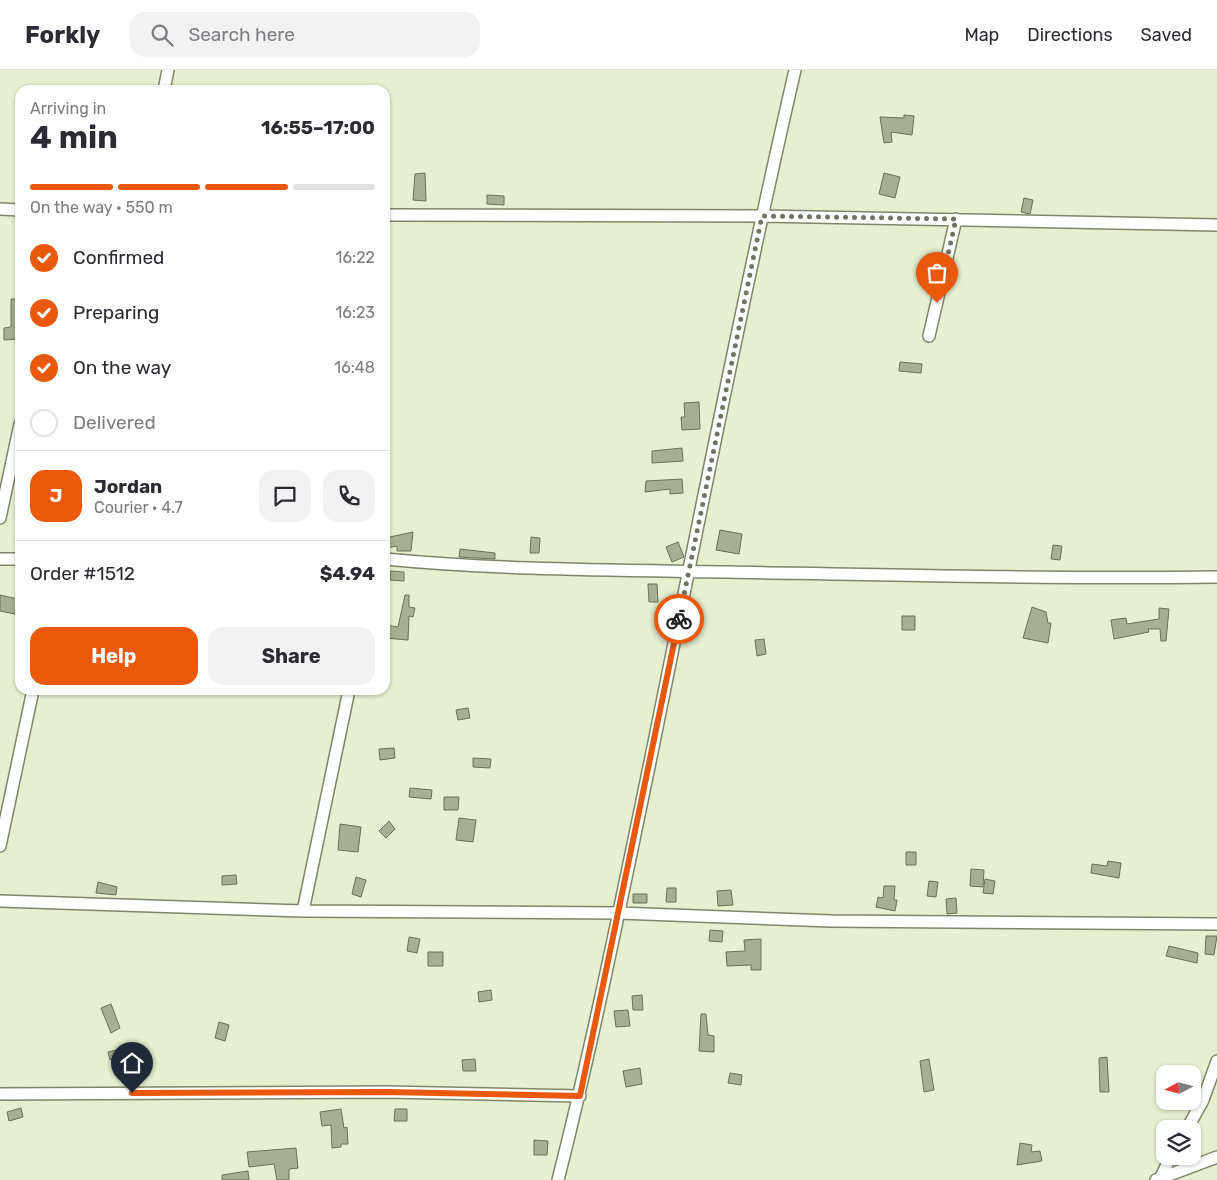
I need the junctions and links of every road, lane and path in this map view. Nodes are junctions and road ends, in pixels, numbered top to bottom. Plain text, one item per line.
1 (168, 70) edge
2 (795, 70) edge
3 (165, 85) edge
4 (0, 209) edge
5 (15, 210) edge
6 (390, 215) edge
7 (762, 216) junction
8 (956, 219) junction
9 (1217, 225) edge
10 (929, 336) dead end
11 (15, 448) edge
12 (0, 518) edge
13 (0, 559) edge
14 (15, 559) edge
15 (390, 560) edge
16 (689, 571) junction
17 (1217, 576) edge
18 (32, 695) edge
19 (348, 695) edge
20 (0, 846) edge
21 (0, 902) edge
22 (303, 911) junction
23 (619, 913) junction
24 (1217, 924) edge
25 (1217, 1061) edge
26 (0, 1094) edge
27 (580, 1096) junction
28 (1192, 1120) edge
29 (1217, 1157) edge
30 (1166, 1165) edge
31 (1158, 1179) edge
32 (558, 1180) edge

1 - 3 street
2 - 7 street
4 - 5 street
6 - 7 street
7 - 8 street
7 - 16 street
8 - 9 street
8 - 10 street
11 - 12 street
13 - 14 street
15 - 16 street
16 - 17 street
16 - 23 street
18 - 20 street
19 - 22 street
21 - 22 street
22 - 23 street
23 - 24 street
23 - 27 street
25 - 28 street
26 - 27 street
27 - 32 street
29 - 31 street
30 - 31 street

